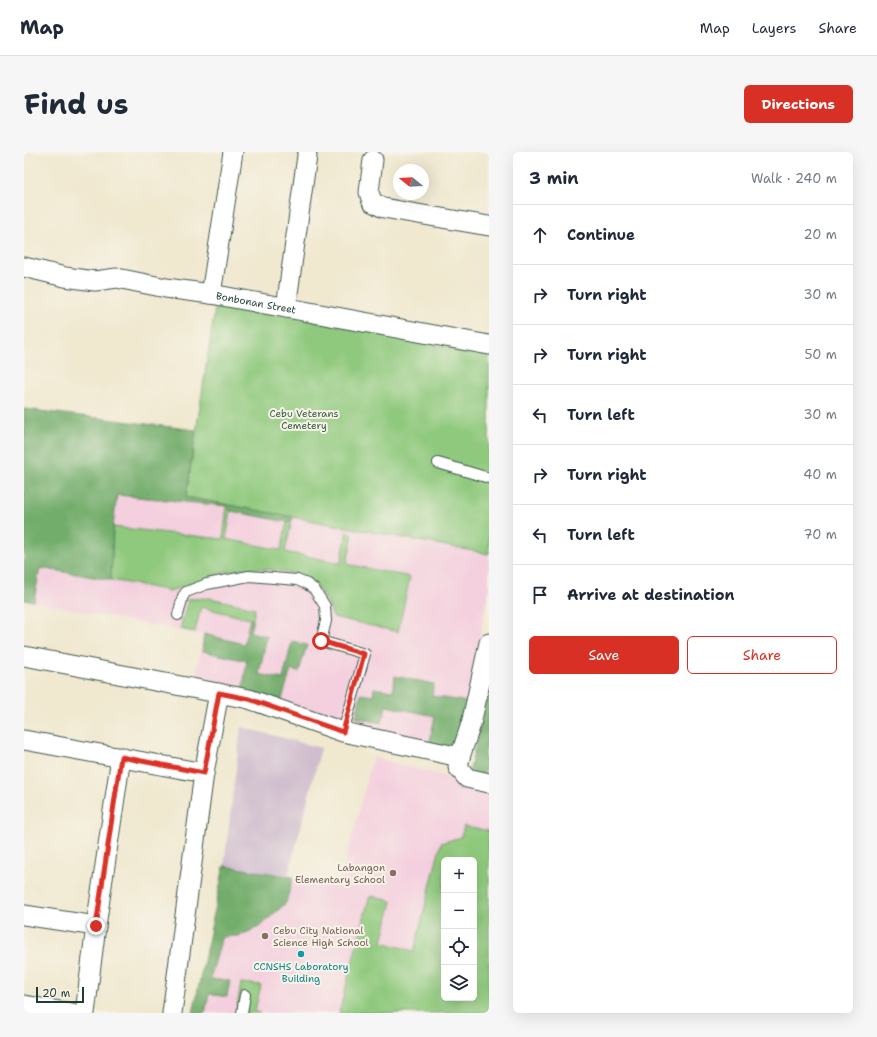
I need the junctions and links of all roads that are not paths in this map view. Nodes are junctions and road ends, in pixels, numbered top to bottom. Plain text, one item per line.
1 (233, 152) edge
2 (307, 156) dead end
3 (373, 160) dead end
4 (489, 226) edge
5 (24, 267) edge
6 (211, 294) junction
7 (286, 308) junction
8 (489, 345) edge
9 (438, 464) dead end
10 (489, 478) edge
11 (178, 615) dead end
12 (489, 643) edge
13 (24, 656) edge
14 (219, 693) junction
15 (343, 732) junction
16 (24, 740) edge
17 (121, 757) junction
18 (460, 757) junction
19 (204, 773) junction
20 (489, 783) edge
21 (24, 915) edge
22 (96, 926) junction
23 (245, 995) dead end
24 (24, 1005) edge
25 (72, 1013) edge
26 (85, 1013) edge
27 (172, 1013) edge
28 (242, 1013) edge

1 - 6 street
2 - 7 street
3 - 4 street
5 - 6 street, Bonbonan Street
6 - 7 street, Bonbonan Street
7 - 8 street, Bonbonan Street
9 - 10 lane
11 - 15 lane
12 - 18 street
13 - 14 street
14 - 15 street
14 - 19 street
15 - 18 street
16 - 17 street
17 - 19 street
17 - 22 street
18 - 20 street
19 - 27 street
21 - 22 street
22 - 26 street
23 - 28 lane
24 - 25 street

